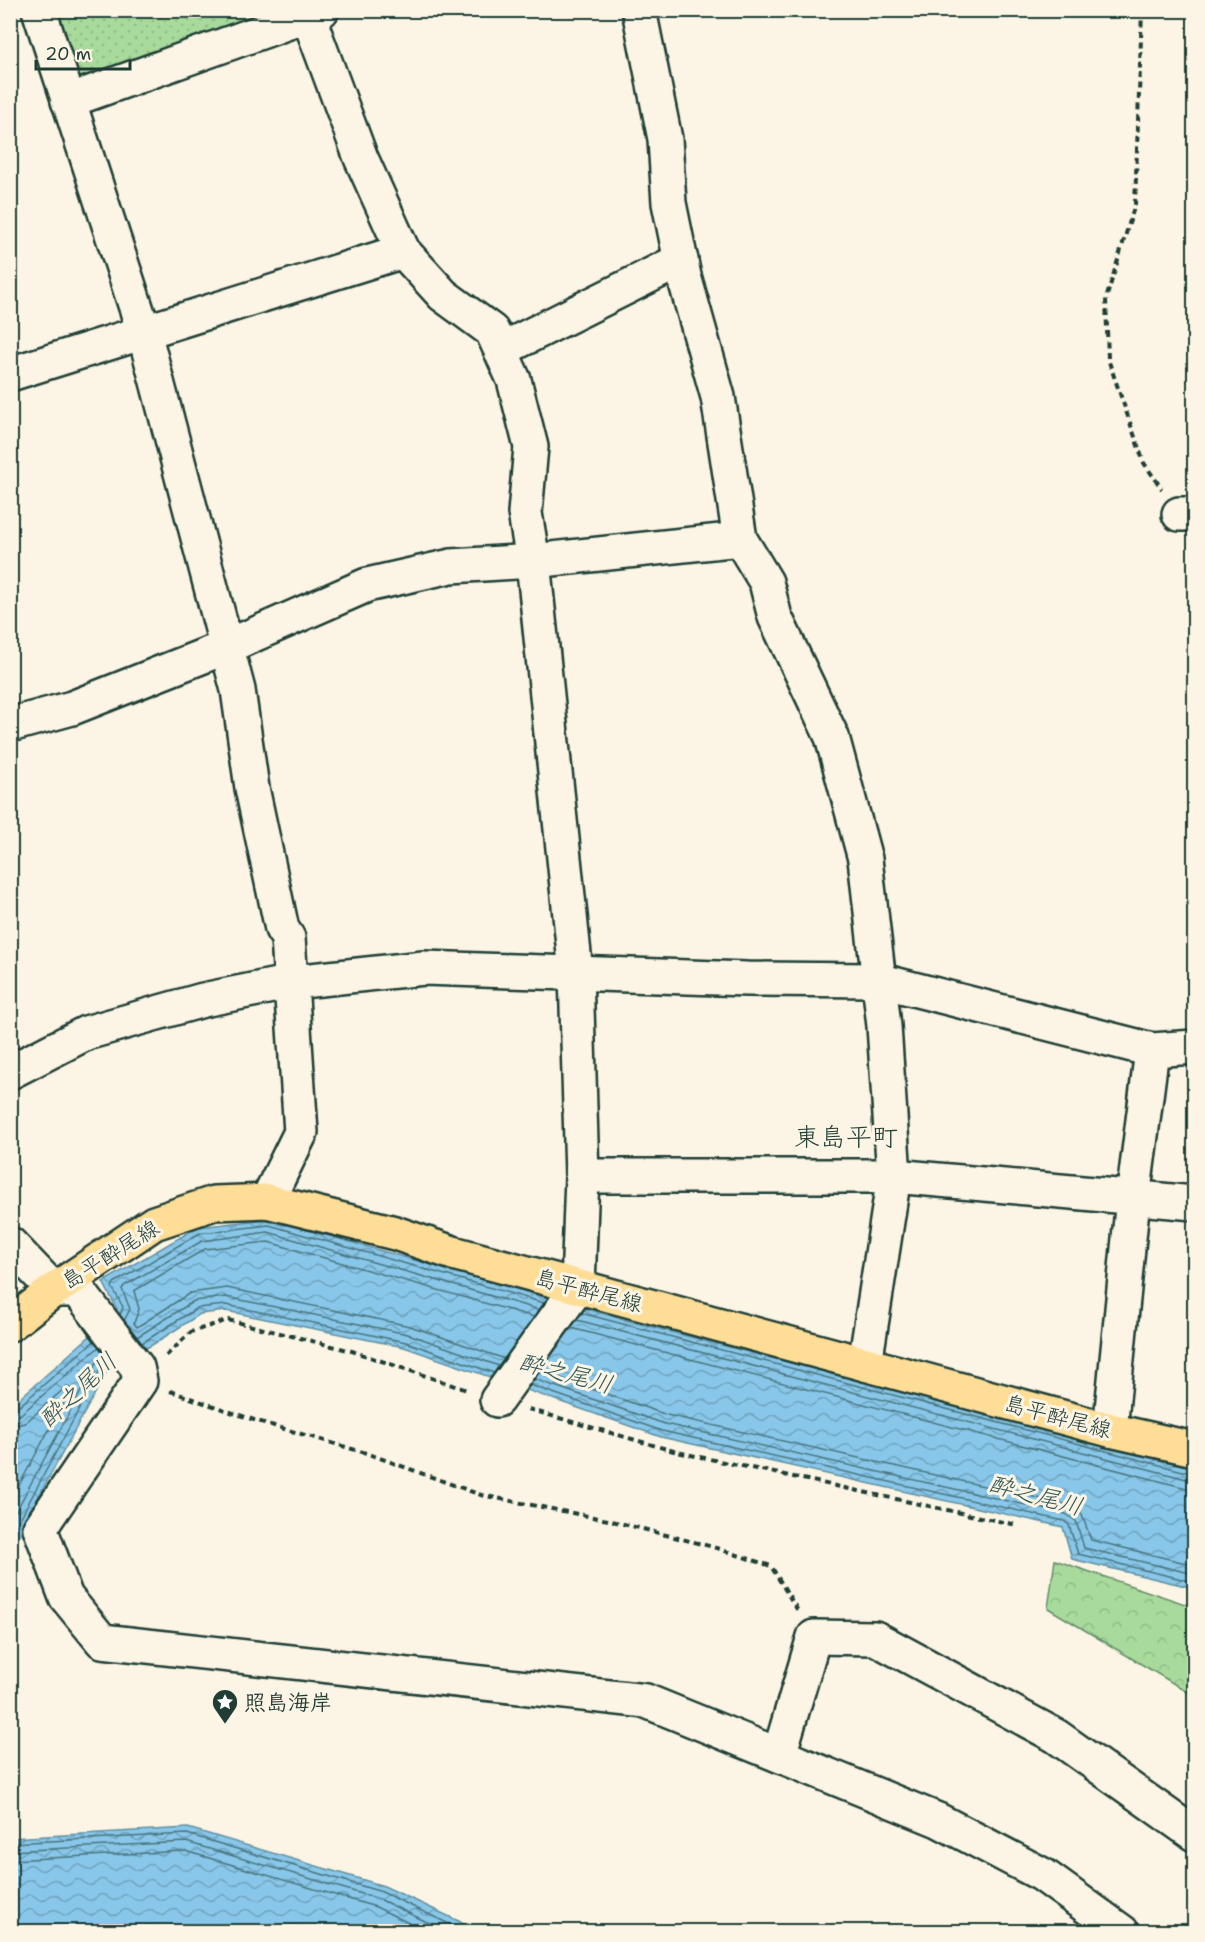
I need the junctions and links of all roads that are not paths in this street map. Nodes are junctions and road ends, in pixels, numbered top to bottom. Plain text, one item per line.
1 (39, 10) edge
2 (639, 10) edge
3 (312, 12) edge
4 (68, 101) junction
5 (403, 251) junction
6 (681, 260) junction
7 (144, 332) junction
8 (501, 350) junction
9 (10, 374) edge
10 (740, 539) junction
11 (533, 561) junction
12 (226, 647) junction
13 (10, 725) edge
14 (576, 972) junction
15 (878, 980) junction
16 (292, 982) junction
17 (1194, 1047) edge
18 (1152, 1050) junction
19 (10, 1072) edge
20 (582, 1176) junction
21 (894, 1176) junction
22 (1133, 1198) junction
23 (267, 1201) junction
24 (1194, 1203) edge
25 (10, 1244) edge
26 (66, 1290) junction
27 (575, 1291) junction
28 (10, 1324) edge
29 (865, 1364) junction
30 (497, 1400) road end
31 (1110, 1430) junction
32 (1194, 1449) edge
33 (779, 1755) junction
34 (1194, 1834) edge
35 (1122, 1932) edge

1 - 4 street
2 - 6 street
3 - 4 street
3 - 5 street
4 - 7 street
5 - 7 street
5 - 8 street
6 - 8 street
6 - 10 street
7 - 9 street
7 - 12 street
8 - 11 street
10 - 11 street
10 - 15 street
11 - 12 street
11 - 14 street
12 - 13 street
12 - 16 street
14 - 15 street
14 - 16 street
14 - 20 street
15 - 18 street
15 - 21 street
16 - 19 street
16 - 23 street
17 - 18 street
18 - 22 street
20 - 21 street
20 - 27 street
21 - 22 street
21 - 29 street
22 - 24 street
22 - 31 street
23 - 26 main road, 島平酔尾線
23 - 27 main road, 島平酔尾線
25 - 26 street
26 - 28 main road, 島平酔尾線
26 - 33 street
27 - 29 main road, 島平酔尾線
27 - 30 street
29 - 31 main road, 島平酔尾線
31 - 32 main road, 島平酔尾線
33 - 34 street
33 - 35 street

